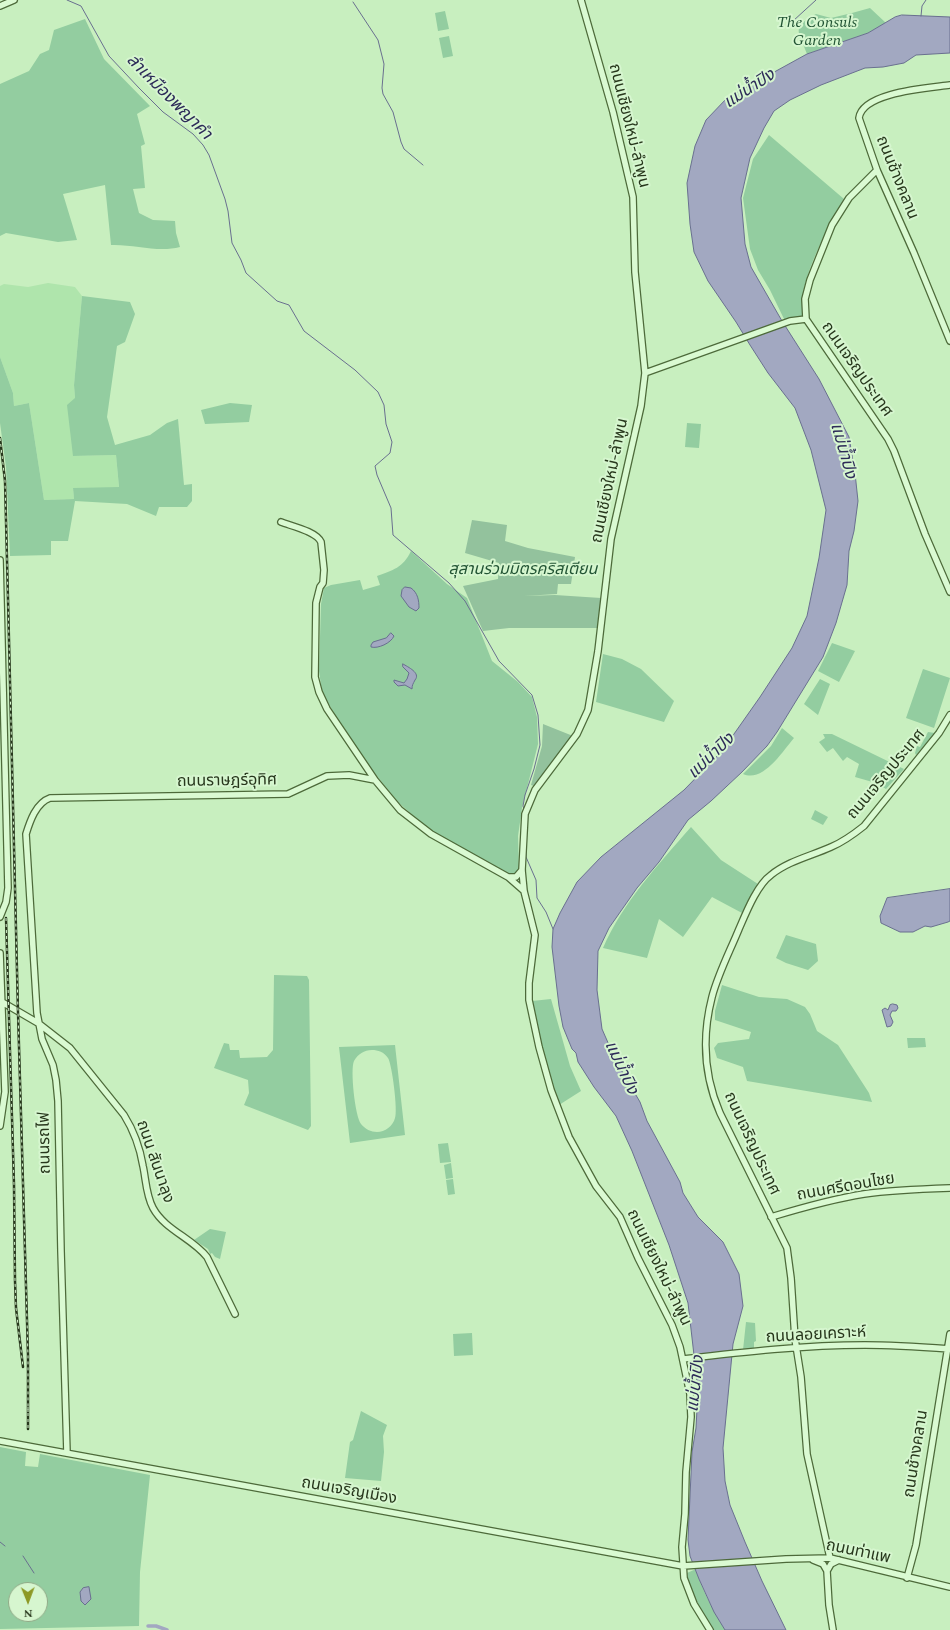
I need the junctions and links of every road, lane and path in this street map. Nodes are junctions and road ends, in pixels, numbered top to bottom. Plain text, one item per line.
1 (14, 0) edge
2 (580, 0) edge
3 (0, 6) edge
4 (950, 85) edge
5 (877, 170) junction
6 (806, 319) junction
7 (950, 341) edge
8 (645, 356) junction
9 (656, 370) junction
10 (645, 373) junction
11 (644, 381) junction
12 (281, 522) dead end
13 (0, 560) edge
14 (950, 592) edge
15 (950, 715) edge
16 (375, 780) junction
17 (26, 834) joint
18 (522, 870) junction
19 (508, 877) junction
20 (524, 891) junction
21 (0, 917) edge
22 (0, 953) edge
23 (2, 1002) junction
24 (38, 1023) junction
25 (0, 1126) edge
26 (950, 1188) edge
27 (780, 1214) junction
28 (771, 1217) junction
29 (778, 1230) junction
30 (235, 1314) dead end
31 (950, 1334) edge
32 (796, 1348) junction
33 (949, 1349) edge
34 (685, 1359) junction
35 (0, 1441) edge
36 (67, 1453) junction
37 (808, 1558) junction
38 (830, 1558) junction
39 (839, 1560) junction
40 (683, 1566) junction
41 (694, 1566) junction
42 (828, 1571) junction
43 (907, 1578) junction
44 (685, 1583) junction
45 (950, 1587) edge
46 (710, 1630) edge
47 (833, 1630) edge

1 - 3 street
2 - 8 street, ถนนเชียงใหม่-ลำพูน
4 - 5 street, ถนนช้างคลาน
5 - 6 street, ถนนเจริญประเทศ
5 - 7 street, ถนนช้างคลาน
6 - 9 street
6 - 14 street, ถนนเจริญประเทศ
8 - 9 street
8 - 10 street, ถนนเชียงใหม่-ลำพูน
9 - 10 street
9 - 11 street
10 - 11 street, ถนนเชียงใหม่-ลำพูน
11 - 18 street, ถนนเชียงใหม่-ลำพูน
12 - 16 street
13 - 21 street
15 - 28 street, ถนนเจริญประเทศ
16 - 17 street, ถนนราษฎร์อุทิศ
16 - 19 street
17 - 24 street, ถนนรถไฟ
18 - 19 street
18 - 20 street, ถนนเชียงใหม่-ลำพูน
19 - 20 street
20 - 34 street, ถนนเชียงใหม่-ลำพูน
22 - 23 street
23 - 24 street, ถนน สันนาลุง
23 - 25 street
24 - 30 street, ถนน สันนาลุง
24 - 36 street, ถนนรถไฟ
26 - 27 street, ถนนศรีดอนไชย
27 - 28 street, ถนนศรีดอนไชย
27 - 29 street
28 - 29 street, ถนนเจริญประเทศ
29 - 32 street, ถนนเจริญประเทศ
31 - 33 street, ถนนช้างคลาน
32 - 33 street, ถนนลอยเคราะห์
32 - 34 street, ถนนลอยเคราะห์
32 - 38 street, ถนนเจริญประเทศ
33 - 43 street, ถนนช้างคลาน
34 - 40 street, ถนนเชียงใหม่-ลำพูน
35 - 36 street, ถนนเจริญเมือง
36 - 40 street, ถนนเจริญเมือง
37 - 38 street, ถนนท่าแพ
37 - 41 street, ถนนท่าแพ
37 - 42 street
38 - 39 street, ถนนท่าแพ
39 - 42 street
39 - 43 street, ถนนท่าแพ
40 - 41 street, ถนนเจริญเมือง
40 - 44 street, ถนนเชียงใหม่-ลำพูน
41 - 44 street
42 - 47 street
43 - 45 street, ถนนท่าแพ
44 - 46 street, ถนนเชียงใหม่-ลำพูน

